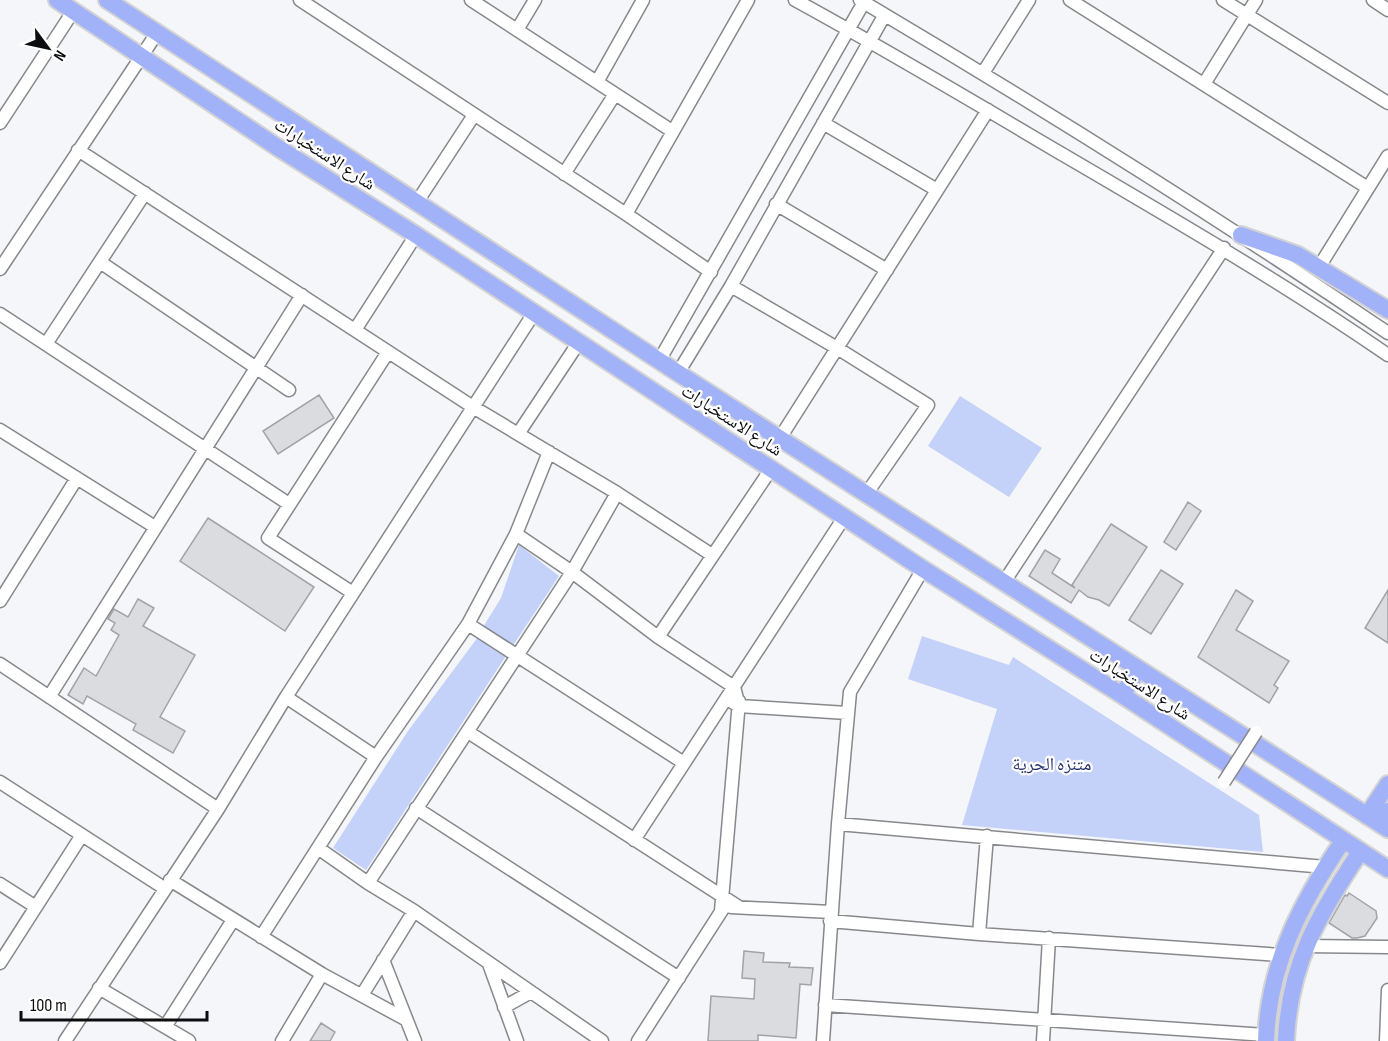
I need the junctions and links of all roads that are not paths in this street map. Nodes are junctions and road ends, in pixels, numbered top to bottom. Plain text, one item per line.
1 (57, 0) edge
2 (107, 0) edge
3 (300, 0) edge
4 (471, 0) edge
5 (535, 0) edge
6 (643, 0) edge
7 (748, 0) edge
8 (795, 0) edge
9 (1029, 0) edge
10 (1070, 0) edge
11 (1223, 0) edge
12 (1256, 0) edge
13 (1373, 0) edge
14 (862, 1) edge
15 (74, 10) junction
16 (1388, 10) edge
17 (1247, 14) junction
18 (884, 15) junction
19 (849, 29) junction
20 (517, 30) junction
21 (157, 33) junction
22 (870, 41) junction
23 (141, 56) junction
24 (983, 73) junction
25 (597, 82) junction
26 (1204, 84) junction
27 (615, 94) junction
28 (1388, 103) edge
29 (988, 110) junction
30 (474, 115) junction
31 (0, 123) edge
32 (823, 123) junction
33 (672, 131) junction
34 (78, 150) junction
35 (1388, 156) edge
36 (564, 174) junction
37 (1368, 188) junction
38 (937, 190) junction
39 (145, 193) junction
40 (417, 202) junction
41 (776, 204) junction
42 (626, 214) junction
43 (416, 235) junction
44 (1240, 235) junction
45 (1224, 248) junction
46 (100, 262) junction
47 (1319, 267) junction
48 (0, 269) edge
49 (887, 270) junction
50 (711, 272) junction
51 (732, 286) junction
52 (302, 295) junction
53 (1388, 310) edge
54 (534, 313) junction
55 (0, 314) edge
56 (355, 330) junction
57 (1388, 333) edge
58 (579, 342) junction
59 (46, 344) junction
60 (837, 348) junction
61 (388, 352) junction
62 (1388, 355) edge
63 (659, 361) junction
64 (256, 368) junction
65 (678, 373) junction
66 (289, 390) dead end
67 (473, 406) junction
68 (0, 430) edge
69 (518, 434) junction
70 (780, 438) junction
71 (205, 448) junction
72 (549, 452) junction
73 (771, 469) junction
74 (77, 478) junction
75 (617, 493) junction
76 (867, 494) junction
77 (289, 504) junction
78 (845, 516) junction
79 (155, 527) junction
80 (516, 534) junction
81 (712, 555) junction
82 (923, 569) junction
83 (572, 572) junction
84 (1004, 582) junction
85 (353, 593) junction
86 (0, 600) edge
87 (468, 624) junction
88 (658, 637) junction
89 (518, 655) junction
90 (0, 664) edge
91 (1138, 670) junction
92 (741, 675) junction
93 (734, 687) junction
94 (1122, 695) junction
95 (49, 697) junction
96 (286, 697) junction
97 (726, 699) junction
98 (739, 706) junction
99 (847, 713) junction
100 (468, 732) junction
101 (1256, 732) dead end
102 (376, 757) junction
103 (684, 763) junction
104 (0, 782) edge
105 (1224, 782) dead end
106 (1388, 784) edge
107 (416, 808) junction
108 (218, 809) junction
109 (1381, 820) edge
110 (837, 824) junction
111 (82, 835) junction
112 (987, 837) junction
113 (634, 840) junction
114 (1343, 841) junction
115 (318, 848) junction
116 (1360, 852) junction
117 (1325, 867) junction
118 (1388, 869) edge
119 (368, 883) junction
120 (0, 884) edge
121 (167, 884) junction
122 (724, 904) junction
123 (36, 907) junction
124 (414, 911) junction
125 (831, 916) junction
126 (233, 920) junction
127 (979, 934) junction
128 (261, 937) junction
129 (1049, 938) junction
130 (1305, 946) junction
131 (1388, 947) edge
132 (1281, 955) junction
133 (383, 960) junction
134 (0, 963) edge
135 (489, 964) junction
136 (321, 974) junction
137 (679, 978) junction
138 (99, 988) junction
139 (1388, 990) edge
140 (531, 992) junction
141 (362, 995) junction
142 (825, 1005) junction
143 (504, 1007) junction
144 (405, 1019) junction
145 (1044, 1019) junction
146 (581, 1026) junction
147 (165, 1027) junction
148 (1266, 1038) edge
149 (65, 1041) edge
150 (189, 1041) edge
151 (282, 1041) edge
152 (415, 1041) edge
153 (517, 1041) edge
154 (590, 1041) edge
155 (602, 1041) edge
156 (638, 1041) edge
157 (823, 1041) edge
158 (1043, 1041) edge
159 (1286, 1041) edge
160 (1386, 1041) edge

1 - 15 main road, شارع الاستخبارات
2 - 21 main road, شارع الاستخبارات
3 - 30 street
4 - 20 street
5 - 20 street
6 - 25 street
7 - 33 street
8 - 19 street
9 - 24 street
10 - 26 street
11 - 17 street
12 - 17 street
13 - 16 street
14 - 18 street
14 - 19 street
15 - 23 main road, شارع الاستخبارات
15 - 31 street
17 - 26 street
17 - 28 street
18 - 22 street
18 - 24 street
19 - 22 street
19 - 50 street
20 - 25 street
21 - 23 street
21 - 40 main road, شارع الاستخبارات
22 - 29 street
22 - 32 street
23 - 34 street
23 - 43 main road, شارع الاستخبارات
24 - 44 street
25 - 27 street
26 - 37 street
27 - 33 street
27 - 36 street
29 - 38 street
29 - 45 street
30 - 36 street
30 - 40 street
32 - 38 street
32 - 41 street
33 - 42 street
34 - 39 street
34 - 48 street
35 - 37 street
36 - 42 street
37 - 47 street
38 - 49 street
39 - 46 street
39 - 52 street
40 - 63 main road, شارع الاستخبارات
41 - 49 street
41 - 51 street
42 - 50 street
43 - 54 main road, شارع الاستخبارات
43 - 56 street
44 - 47 main road
44 - 57 street
45 - 62 street
45 - 84 street
46 - 59 street
46 - 64 street
47 - 53 main road
49 - 60 street
50 - 63 street
51 - 60 street
51 - 65 street
52 - 56 street
52 - 64 street
54 - 58 main road, شارع الاستخبارات
54 - 67 street
55 - 59 street
56 - 61 street
58 - 69 street
58 - 73 main road, شارع الاستخبارات
59 - 71 street
60 - 70 street
60 - 76 street
61 - 67 street
61 - 77 street
63 - 65 main road, شارع الاستخبارات
64 - 66 street
64 - 71 street
65 - 70 main road, شارع الاستخبارات
67 - 69 street
67 - 85 street
68 - 74 street
69 - 72 street
70 - 76 main road, شارع الاستخبارات
71 - 77 street
71 - 79 street
72 - 75 street
72 - 80 street
73 - 78 main road, شارع الاستخبارات
73 - 81 street
74 - 79 street
74 - 86 street
75 - 81 street
75 - 83 street
76 - 84 main road, شارع الاستخبارات
77 - 85 street
78 - 82 main road, شارع الاستخبارات
78 - 92 street
79 - 95 street
80 - 83 street
80 - 87 street
81 - 88 street
82 - 94 main road, شارع الاستخبارات
82 - 99 street
83 - 88 street
83 - 89 street
84 - 91 main road, شارع الاستخبارات
85 - 96 street
87 - 89 street
87 - 102 street
88 - 93 street
89 - 100 street
89 - 103 street
90 - 95 street
91 - 94 main road
91 - 109 main road, شارع الاستخبارات
92 - 93 street
92 - 98 street
93 - 97 street
93 - 98 street
94 - 114 main road, شارع الاستخبارات
95 - 108 street
96 - 102 street
96 - 108 street
97 - 98 street
97 - 103 street
98 - 99 street
98 - 122 street
99 - 110 street
100 - 107 street
100 - 113 street
101 - 105 street, bridge
102 - 115 street
103 - 113 street
104 - 111 street
106 - 109 main road
107 - 119 street
107 - 137 street
108 - 121 street
110 - 112 street
110 - 125 street
111 - 121 street
111 - 123 street
112 - 117 street
112 - 127 street
113 - 122 street
114 - 116 main road, شارع الاستخبارات
114 - 117 main road
115 - 119 street
115 - 128 street
116 - 118 main road, شارع الاستخبارات
116 - 130 main road
117 - 132 main road
119 - 124 street
120 - 123 street
121 - 126 street
121 - 138 street
122 - 125 street
122 - 137 street
123 - 134 street
124 - 133 street
124 - 135 street
125 - 127 street
125 - 142 street
126 - 128 street
126 - 147 street
127 - 129 street
128 - 136 street
129 - 132 street
129 - 145 street
130 - 131 street
130 - 159 main road
132 - 148 main road
133 - 141 street
133 - 144 street
135 - 140 street
135 - 143 street
136 - 141 street
136 - 151 street
137 - 156 street
138 - 147 street
138 - 149 street
139 - 160 street
140 - 143 street
140 - 146 street
141 - 144 street
142 - 145 street
142 - 157 street
143 - 153 street
144 - 152 street
145 - 148 street
145 - 158 street
146 - 154 street
146 - 155 street
147 - 150 street

